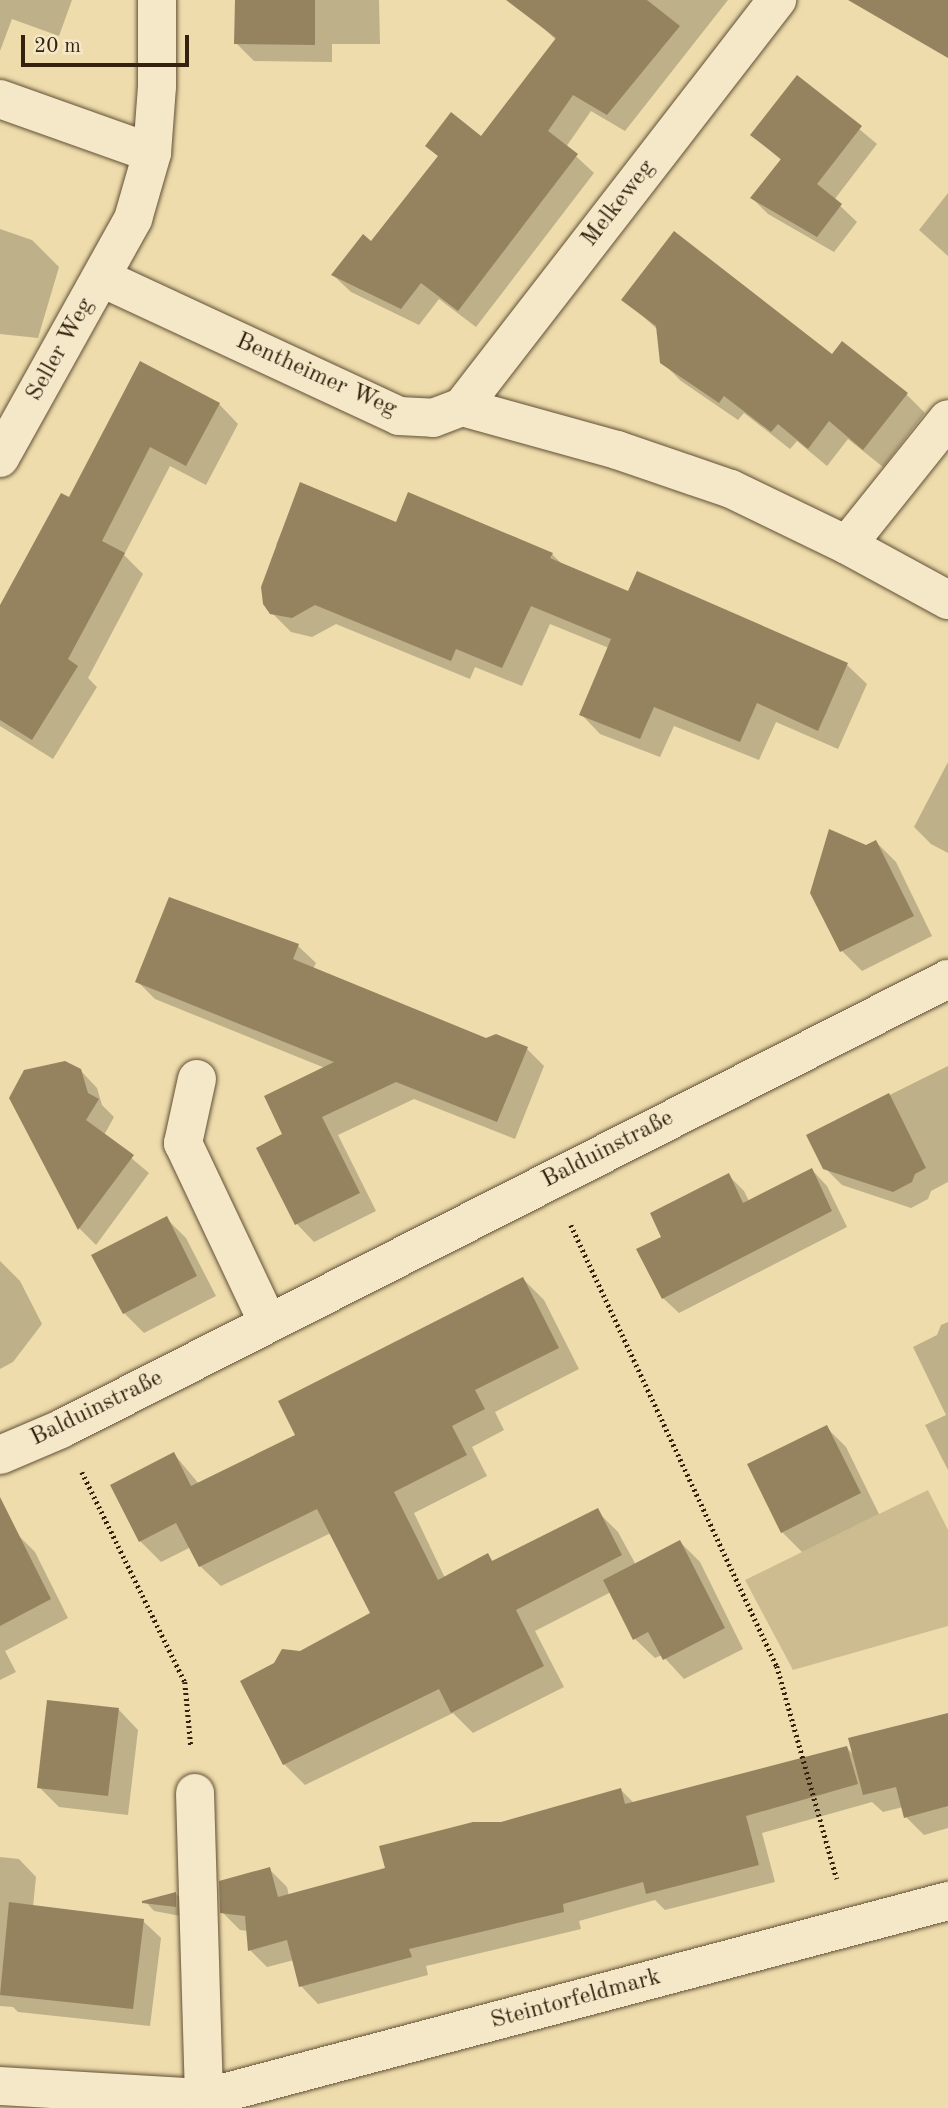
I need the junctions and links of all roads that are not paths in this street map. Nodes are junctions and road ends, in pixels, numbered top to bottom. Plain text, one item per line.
1 (157, 0) edge
2 (777, 0) edge
3 (0, 99) edge
4 (152, 153) junction
5 (102, 278) junction
6 (462, 407) junction
7 (948, 419) edge
8 (0, 458) edge
9 (847, 545) junction
10 (948, 600) edge
11 (948, 979) edge
12 (197, 1079) dead end
13 (268, 1323) junction
14 (0, 1455) edge
15 (195, 1793) road end
16 (948, 1901) edge
17 (0, 2086) edge
18 (204, 2098) junction

1 - 4 street
2 - 6 street, Melkeweg
3 - 4 street
4 - 5 street
5 - 6 street, Bentheimer Weg
5 - 8 street, Seller Weg
6 - 9 street
7 - 9 street
9 - 10 street
11 - 13 street, Balduinstraße
12 - 13 street
13 - 14 street, Balduinstraße
15 - 18 street
16 - 18 street, Steintorfeldmark
17 - 18 street, Steintorfeldmark

